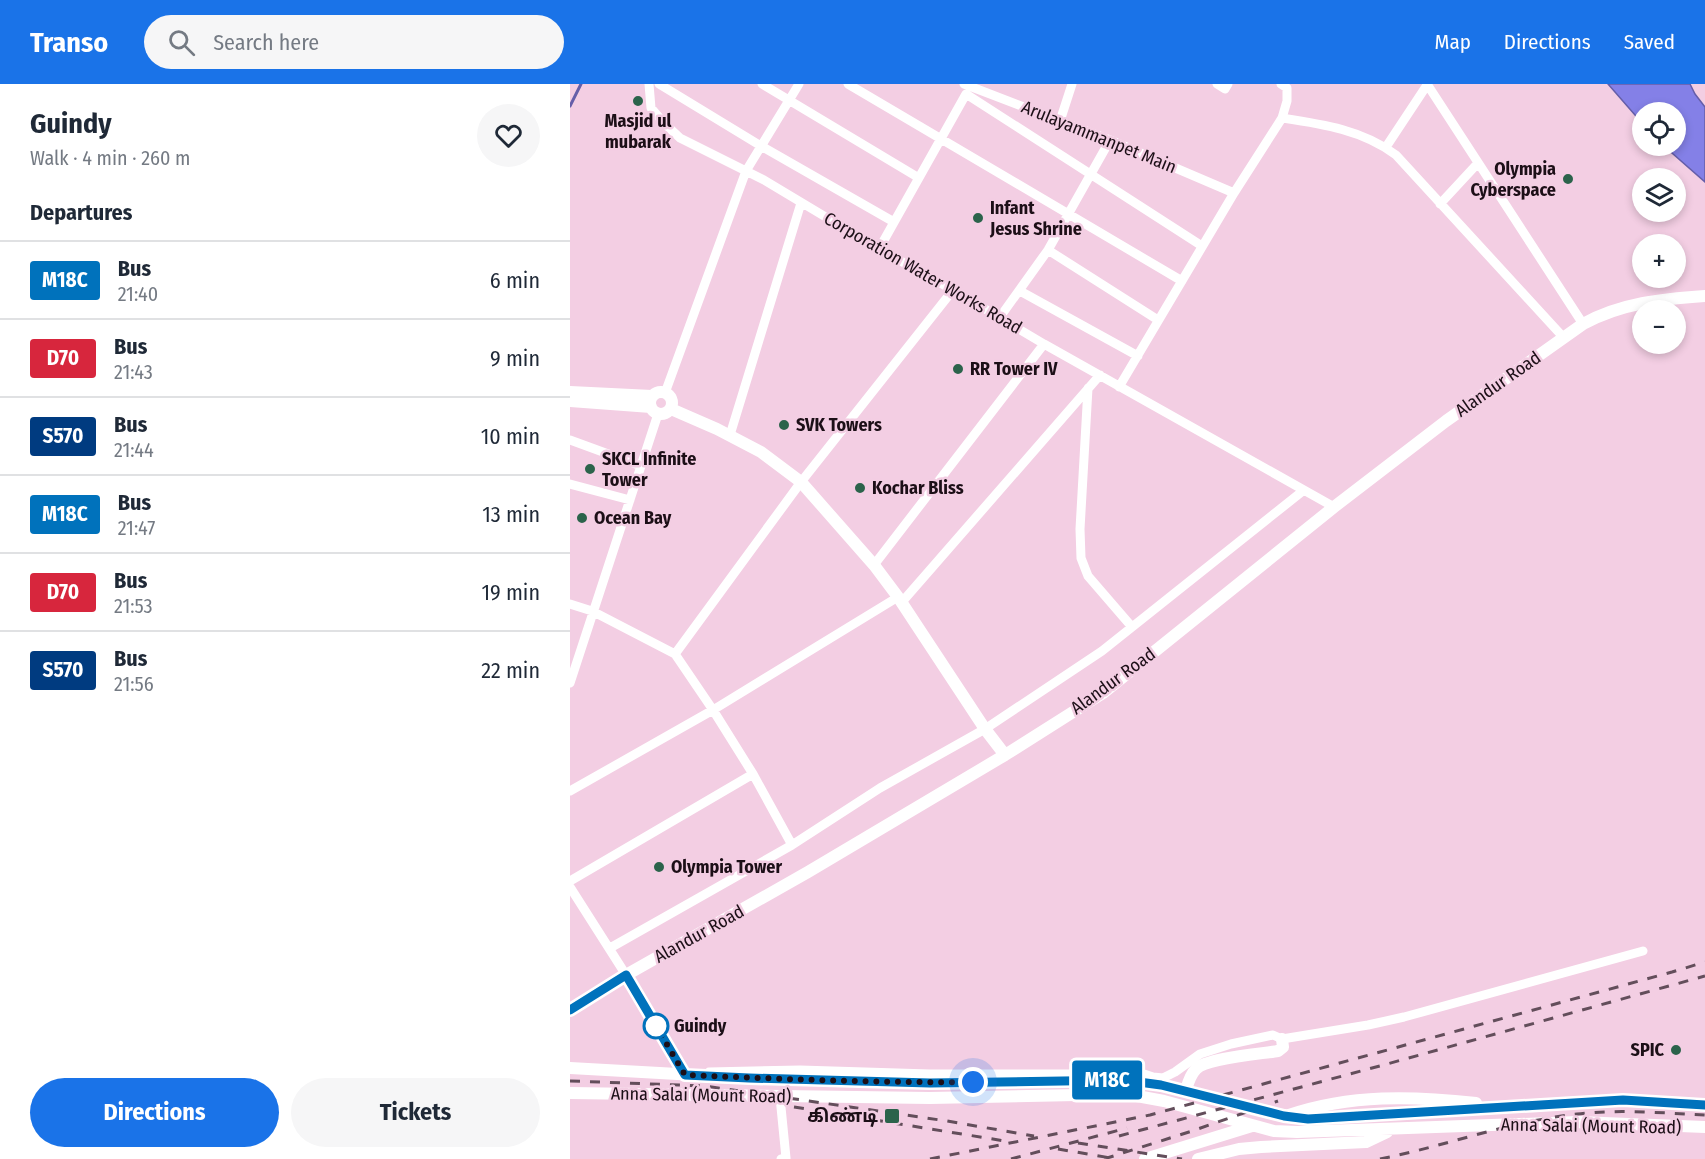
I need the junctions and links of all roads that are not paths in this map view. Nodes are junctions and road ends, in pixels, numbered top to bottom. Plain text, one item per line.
1 (649, 84) edge
2 (659, 84) edge
3 (762, 84) edge
4 (799, 84) edge
5 (848, 84) edge
6 (1072, 84) edge
7 (1217, 84) edge
8 (1228, 84) edge
9 (1281, 84) edge
10 (1427, 84) edge
11 (967, 87) edge
12 (789, 100) junction
13 (1282, 118) junction
14 (1060, 121) junction
15 (940, 140) junction
16 (1110, 140) junction
17 (761, 146) junction
18 (1386, 147) junction
19 (1478, 163) junction
20 (746, 171) junction
21 (1092, 175) junction
22 (919, 178) junction
23 (1233, 193) junction
24 (801, 203) junction
25 (1440, 204) junction
26 (1069, 216) junction
27 (894, 222) junction
28 (1202, 246) junction
29 (879, 249) junction
30 (1048, 250) junction
31 (1182, 281) junction
32 (953, 290) junction
33 (1020, 291) junction
34 (1705, 296) edge
35 (1000, 317) junction
36 (1158, 320) junction
37 (1583, 324) junction
38 (1564, 338) junction
39 (1044, 344) junction
40 (1138, 356) junction
41 (1100, 375) junction
42 (1119, 387) junction
43 (1088, 388) junction
44 (570, 392) edge
45 (665, 393) junction
46 (570, 401) edge
47 (654, 406) junction
48 (671, 409) junction
49 (730, 435) junction
50 (570, 440) edge
51 (641, 466) junction
52 (801, 482) junction
53 (570, 484) edge
54 (1304, 490) junction
55 (630, 500) junction
56 (1334, 507) junction
57 (874, 565) junction
58 (900, 599) junction
59 (570, 604) edge
60 (592, 611) junction
61 (1132, 627) junction
62 (675, 654) junction
63 (570, 683) edge
64 (713, 710) junction
65 (985, 729) junction
66 (1005, 755) junction
67 (753, 774) junction
68 (570, 791) edge
69 (792, 844) junction
70 (570, 881) edge
71 (570, 887) edge
72 (610, 948) junction
73 (1643, 951) dead end
74 (626, 975) junction
75 (570, 1010) edge
76 (1282, 1039) junction
77 (570, 1068) edge
78 (685, 1075) junction
79 (1186, 1090) junction
80 (570, 1093) edge
81 (780, 1097) junction
82 (1705, 1105) edge
83 (1514, 1106) junction
84 (1705, 1127) edge
85 (1391, 1130) junction
86 (1238, 1154) edge
87 (781, 1159) edge
88 (1145, 1159) edge
89 (1198, 1159) edge

1 - 20 street, Corporation Water Works Road
2 - 17 street
3 - 12 street
4 - 12 street
5 - 15 street
6 - 14 street
7 - 8 street
9 - 13 street
10 - 18 street
10 - 19 street
11 - 14 street, Arulayammanpet Main
11 - 15 street
11 - 21 street
12 - 17 street
12 - 22 street
13 - 18 street
13 - 23 street
14 - 16 street, Arulayammanpet Main
15 - 22 street
15 - 26 street
16 - 21 street
16 - 23 street, Arulayammanpet Main
17 - 20 street
17 - 27 street
18 - 25 street
19 - 25 street
19 - 37 street
20 - 24 street, Corporation Water Works Road
20 - 45 street
21 - 26 street
21 - 28 street
22 - 27 street
23 - 28 street
24 - 29 street, Corporation Water Works Road
24 - 49 street
25 - 38 street
26 - 30 street
26 - 31 street
27 - 29 street
28 - 31 street
29 - 32 street, Corporation Water Works Road
30 - 33 street
30 - 36 street
31 - 36 street
32 - 35 street, Corporation Water Works Road
32 - 52 street
33 - 35 street
33 - 40 street
34 - 37 main road, Alandur Road
35 - 39 street, Corporation Water Works Road
36 - 40 street
37 - 38 main road, Alandur Road
38 - 56 main road, Alandur Road
39 - 41 street, Corporation Water Works Road
39 - 57 street
40 - 42 street
41 - 42 street, Corporation Water Works Road
41 - 43 street
42 - 54 street, Corporation Water Works Road
43 - 58 street
43 - 61 street
44 - 47 main road
45 - 47 main road
45 - 48 main road
46 - 47 main road
47 - 48 main road
47 - 51 street
48 - 49 main road
49 - 52 main road
50 - 51 street
51 - 55 street
52 - 57 main road
52 - 62 street
53 - 55 street
54 - 56 street, Corporation Water Works Road
54 - 61 street
55 - 60 street
56 - 66 main road, Alandur Road
57 - 58 main road
58 - 64 street
58 - 65 main road
59 - 60 street
60 - 62 street
60 - 63 street
61 - 65 street
62 - 64 street
64 - 67 street
64 - 68 street
65 - 66 main road
65 - 69 street
66 - 74 main road, Alandur Road
67 - 69 street
67 - 70 street
69 - 72 street
71 - 72 street
72 - 74 street
73 - 76 street
74 - 75 main road, Alandur Road
74 - 78 main road
76 - 78 street
76 - 79 main road
77 - 78 main road, Anna Salai (Mount Road)
78 - 79 main road, Anna Salai (Mount Road)
79 - 83 main road, Anna Salai (Mount Road)
80 - 81 main road, Anna Salai (Mount Road)
81 - 85 main road, Anna Salai (Mount Road)
81 - 87 street
82 - 83 main road, Anna Salai (Mount Road)
83 - 88 main road
84 - 85 main road, Anna Salai (Mount Road)
85 - 86 main road
86 - 89 main road

